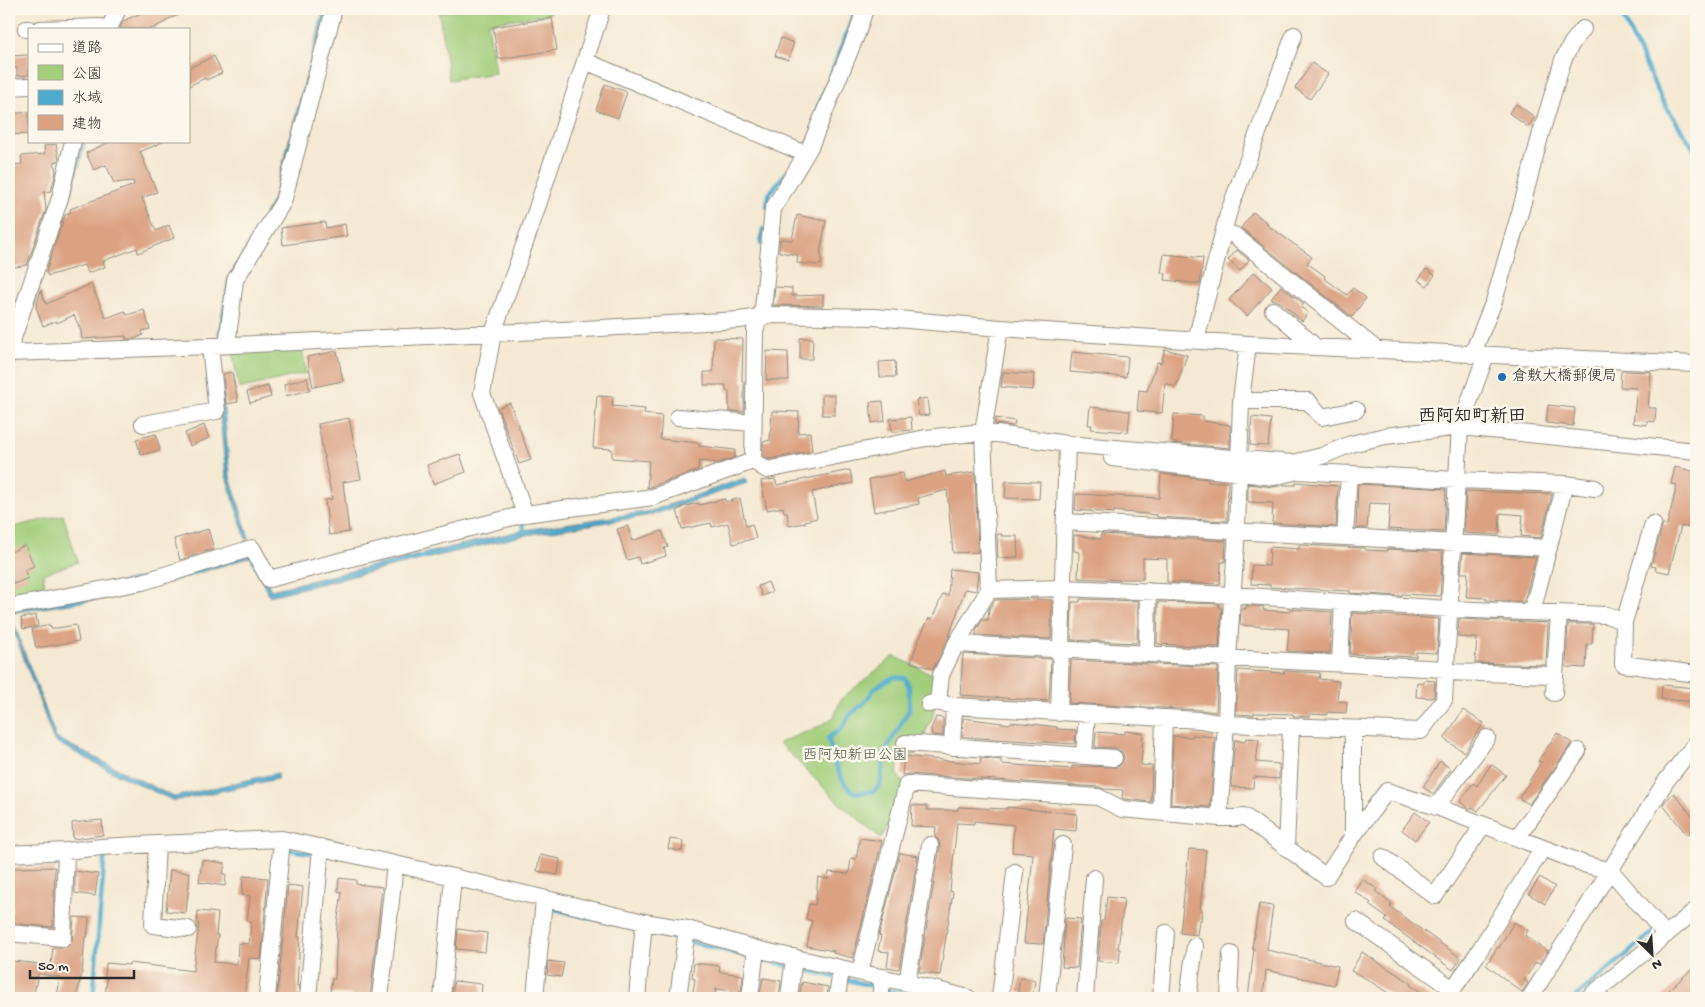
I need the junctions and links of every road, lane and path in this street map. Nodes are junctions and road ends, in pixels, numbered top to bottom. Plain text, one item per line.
1 (118, 9) edge
2 (334, 9) edge
3 (602, 9) edge
4 (865, 9) edge
5 (55, 28) edge
6 (105, 28) edge
7 (108, 28) edge
8 (1583, 29) dead end
9 (1294, 35) dead end
10 (584, 62) junction
11 (28, 86) edge
12 (9, 87) edge
13 (73, 142) edge
14 (806, 154) junction
15 (1234, 235) dead end
16 (1273, 310) dead end
17 (760, 318) junction
18 (1000, 328) junction
19 (493, 333) junction
20 (1196, 340) junction
21 (1248, 344) junction
22 (227, 345) junction
23 (210, 346) junction
24 (1316, 347) junction
25 (1377, 350) junction
26 (9, 351) edge
27 (1479, 355) junction
28 (1696, 364) edge
29 (1241, 401) junction
30 (1356, 410) dead end
31 (678, 417) dead end
32 (753, 423) junction
33 (144, 424) dead end
34 (1460, 427) junction
35 (983, 432) junction
36 (1067, 449) junction
37 (1696, 451) edge
38 (753, 462) junction
39 (1240, 465) junction
40 (1349, 474) junction
41 (1457, 480) junction
42 (1565, 484) junction
43 (1595, 488) dead end
44 (524, 514) junction
45 (1065, 522) junction
46 (1653, 524) dead end
47 (1236, 530) junction
48 (1345, 537) junction
49 (1453, 543) junction
50 (1549, 548) junction
51 (1063, 588) junction
52 (989, 590) junction
53 (1148, 591) junction
54 (1233, 595) junction
55 (1343, 602) junction
56 (9, 607) edge
57 (1449, 608) junction
58 (1532, 612) junction
59 (1559, 613) junction
60 (1624, 622) junction
61 (956, 644) junction
62 (1061, 648) junction
63 (1147, 653) junction
64 (1228, 658) junction
65 (1340, 663) junction
66 (1446, 670) junction
67 (1696, 674) edge
68 (1555, 675) junction
69 (1554, 693) dead end
70 (954, 706) junction
71 (1059, 713) junction
72 (1087, 714) junction
73 (1164, 718) junction
74 (1226, 724) junction
75 (1292, 727) junction
76 (1353, 729) junction
77 (1487, 738) dead end
78 (906, 743) dead end
79 (1696, 743) edge
80 (952, 747) junction
81 (1578, 751) dead end
82 (1084, 756) junction
83 (1114, 758) dead end
84 (1436, 807) junction
85 (1161, 812) junction
86 (1219, 818) junction
87 (1483, 825) junction
88 (1353, 836) junction
89 (1517, 838) junction
90 (282, 840) junction
91 (930, 845) dead end
92 (1063, 845) dead end
93 (321, 848) junction
94 (1286, 848) junction
95 (1543, 848) junction
96 (156, 849) junction
97 (9, 854) edge
98 (66, 857) junction
99 (1383, 857) dead end
100 (394, 871) junction
101 (1611, 871) junction
102 (1015, 872) dead end
103 (1094, 878) dead end
104 (453, 883) junction
105 (543, 905) junction
106 (1696, 910) edge
107 (1356, 921) dead end
108 (644, 922) junction
109 (188, 929) dead end
110 (687, 930) junction
111 (1662, 930) junction
112 (9, 933) edge
113 (1166, 933) dead end
114 (1194, 946) dead end
115 (1231, 954) dead end
116 (755, 955) junction
117 (794, 958) junction
118 (860, 972) junction
119 (882, 978) junction
120 (840, 981) edge
121 (907, 983) junction
122 (938, 993) edge
123 (1460, 994) edge
124 (880, 997) edge
125 (267, 998) edge
126 (308, 998) edge
127 (380, 998) edge
128 (442, 998) edge
129 (535, 998) edge
130 (637, 998) edge
131 (678, 998) edge
132 (750, 998) edge
133 (789, 998) edge
134 (968, 998) edge
135 (1000, 998) edge
136 (1047, 998) edge
137 (1085, 998) edge
138 (1161, 998) edge
139 (1188, 998) edge
140 (1229, 998) edge
141 (1530, 998) edge
142 (1588, 998) edge

1 - 7 street
2 - 22 street
3 - 10 street
4 - 14 street
5 - 6 street
8 - 27 street
9 - 20 street
10 - 14 street
10 - 19 street
11 - 12 street
13 - 26 street
14 - 17 street
15 - 25 street
16 - 24 street
17 - 18 street
17 - 19 street
17 - 32 street
18 - 20 street
18 - 35 street
19 - 22 street
19 - 44 street
20 - 21 street
21 - 24 street
21 - 29 street
22 - 23 street
23 - 26 street
23 - 33 street
24 - 25 street
25 - 27 street
27 - 28 street
27 - 34 street
29 - 30 street
29 - 39 street
31 - 32 street
32 - 38 street
34 - 37 street
34 - 39 street
34 - 41 street
35 - 36 street
35 - 38 street
35 - 52 street
36 - 39 street
36 - 45 street
38 - 44 street
39 - 40 street
39 - 47 street
40 - 41 street
40 - 48 street
41 - 42 street
41 - 49 street
42 - 43 street
42 - 50 street
44 - 56 street
45 - 47 street
45 - 51 street
46 - 60 street
47 - 48 street
47 - 54 street
48 - 49 street
49 - 50 street
49 - 57 street
50 - 58 street
51 - 52 street
51 - 53 street
51 - 62 street
52 - 61 street
53 - 54 street
53 - 63 street
54 - 55 street
54 - 64 street
55 - 57 street
55 - 65 street
57 - 58 street
57 - 66 street
58 - 59 street
59 - 60 street
59 - 68 street
60 - 67 street
61 - 62 street
61 - 70 street
62 - 63 street
62 - 71 street
63 - 64 street
64 - 65 street
64 - 74 street
65 - 66 street
66 - 68 street
66 - 76 street
68 - 69 street
70 - 71 street
70 - 80 street
71 - 72 street
72 - 73 street
72 - 82 street
73 - 74 street
73 - 85 street
74 - 75 street
74 - 86 street
75 - 76 street
75 - 94 street
76 - 88 street
77 - 84 street
78 - 80 street
79 - 101 street
80 - 82 street
81 - 89 street
82 - 83 street
84 - 87 street
84 - 88 street
85 - 86 street
85 - 118 street
86 - 94 street
87 - 89 street
87 - 99 street
88 - 94 street
89 - 95 street
90 - 93 street
90 - 96 street
90 - 125 street
91 - 121 street
92 - 136 street
93 - 100 street
93 - 126 street
95 - 101 street
95 - 123 street
96 - 98 street
96 - 109 street
97 - 98 street
98 - 112 street
100 - 104 street
100 - 127 street
101 - 111 street
101 - 141 street
102 - 135 street
103 - 137 street
104 - 105 street
104 - 128 street
105 - 108 street
105 - 129 street
106 - 111 street
107 - 123 street
108 - 110 street
108 - 130 street
110 - 116 street
110 - 131 street
111 - 142 street
113 - 138 street
114 - 139 street
115 - 140 street
116 - 117 street
116 - 132 street
117 - 120 street
117 - 133 street
118 - 119 street
118 - 120 street
119 - 121 street
119 - 124 street
121 - 122 street
122 - 134 street

